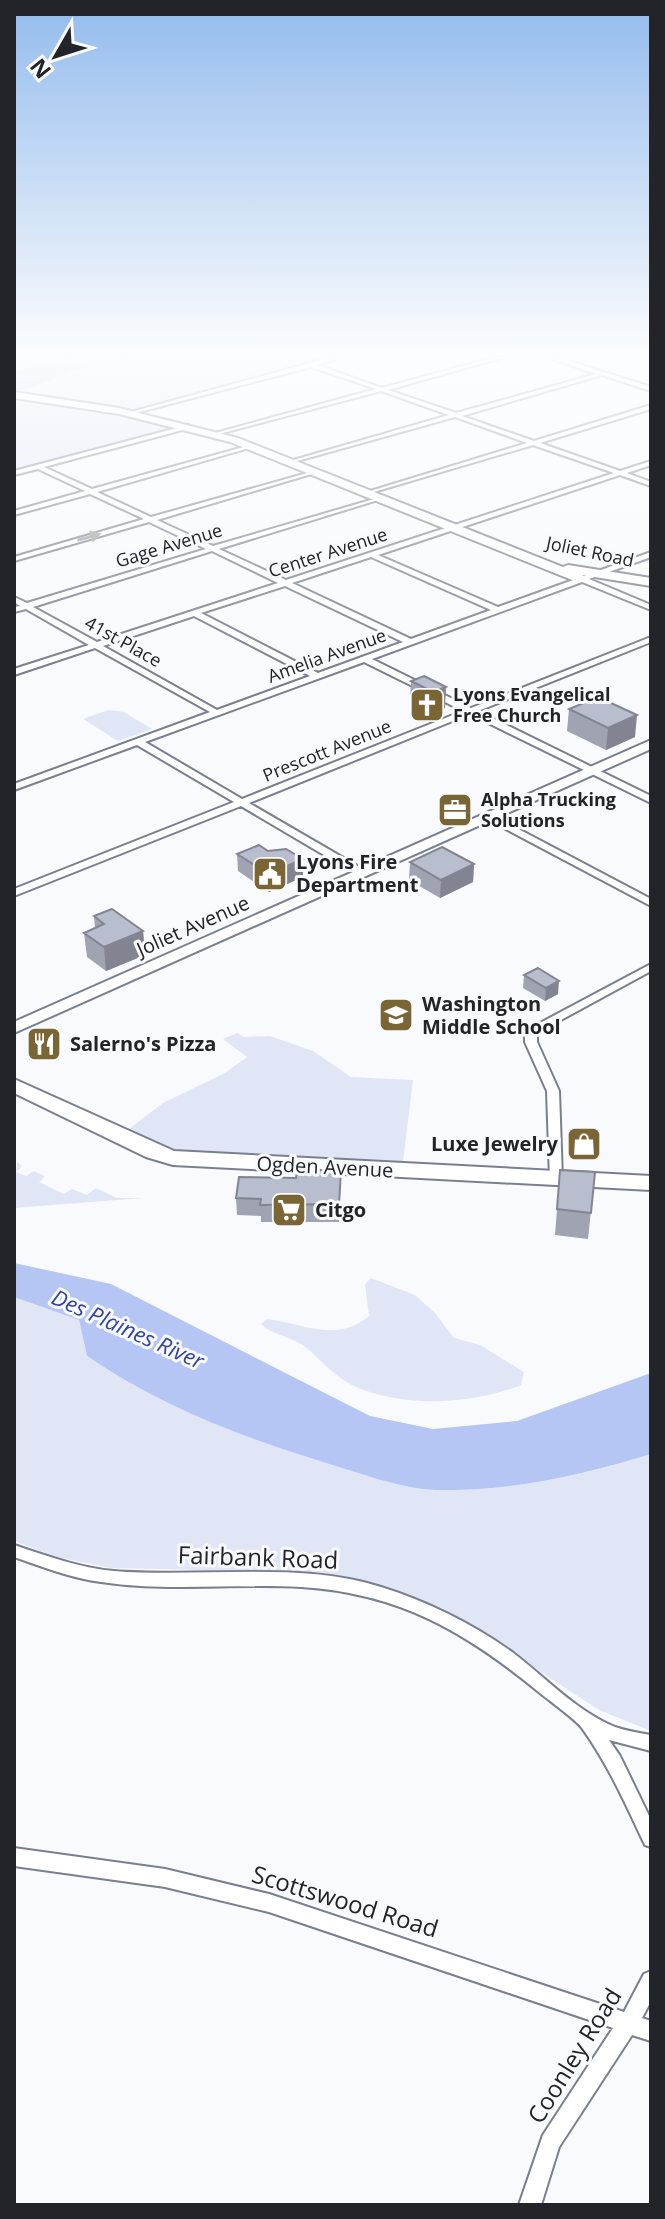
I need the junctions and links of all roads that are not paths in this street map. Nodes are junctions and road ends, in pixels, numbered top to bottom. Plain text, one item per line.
1 (58, 461) edge
2 (202, 461) edge
3 (288, 461) edge
4 (297, 461) edge
5 (481, 461) edge
6 (584, 461) edge
7 (292, 462) junction
8 (651, 463) edge
9 (37, 466) junction
10 (316, 471) junction
11 (14, 473) edge
12 (619, 473) junction
13 (651, 484) edge
14 (91, 492) junction
15 (374, 496) junction
16 (14, 513) edge
17 (150, 519) junction
18 (454, 528) junction
19 (212, 549) junction
20 (651, 554) edge
21 (372, 555) junction
22 (522, 555) junction
23 (14, 559) edge
24 (594, 575) junction
25 (581, 579) junction
26 (651, 582) edge
27 (285, 583) junction
28 (14, 599) edge
29 (27, 607) junction
30 (651, 608) edge
31 (14, 610) edge
32 (497, 610) junction
33 (195, 613) junction
34 (651, 639) edge
35 (410, 642) junction
36 (96, 645) junction
37 (365, 659) junction
38 (14, 672) edge
39 (317, 676) junction
40 (471, 711) junction
41 (217, 713) junction
42 (138, 742) junction
43 (651, 744) edge
44 (590, 770) junction
45 (14, 787) edge
46 (651, 800) edge
47 (243, 802) junction
48 (488, 816) junction
49 (362, 873) junction
50 (14, 893) edge
51 (651, 903) edge
52 (651, 967) edge
53 (14, 1028) edge
54 (14, 1085) edge
55 (556, 1179) junction
56 (651, 1183) edge
57 (14, 1551) edge
58 (589, 1725) junction
59 (651, 1743) edge
60 (651, 1839) edge
61 (14, 1857) edge
62 (651, 1981) edge
63 (629, 2022) junction
64 (651, 2031) edge
65 (530, 2205) edge

1 - 9 street
2 - 14 street
3 - 7 main road
4 - 7 street
5 - 15 street, Gage Avenue
6 - 12 street
7 - 10 main road
8 - 12 street, Center Avenue
9 - 11 street
9 - 14 street
10 - 15 main road
10 - 17 street
12 - 13 street
12 - 18 street, Center Avenue
14 - 16 street
14 - 17 street
15 - 18 main road
15 - 19 street, Gage Avenue
17 - 19 street
23 -> 17 street
18 - 21 street, Center Avenue
18 - 22 main road
19 - 27 street
19 - 29 street, Gage Avenue
20 - 24 street, Amelia Avenue
21 - 27 street, Center Avenue
21 - 32 street
22 - 24 main road, Joliet Road
22 - 25 main road
24 - 25 street, Amelia Avenue
24 - 26 main road, Joliet Road
25 - 30 street
25 - 32 street, Amelia Avenue
27 - 33 street, Center Avenue
27 - 35 street
28 - 29 street, 41st Place
29 - 31 street, Gage Avenue
29 - 36 street, 41st Place
32 - 35 street, Amelia Avenue
33 - 36 street, Center Avenue
33 - 39 street
34 - 40 street, Prescott Avenue
35 - 37 street, Amelia Avenue
36 - 38 street, Center Avenue
36 - 41 street, 41st Place
37 - 39 street, Amelia Avenue
37 - 40 street
39 - 41 street, Amelia Avenue
40 - 44 street
40 - 47 street, Prescott Avenue
41 - 42 street, Amelia Avenue
42 - 45 street, Amelia Avenue
42 - 47 street
43 - 44 street, Joliet Avenue
44 - 46 street
44 - 48 street, Joliet Avenue
47 - 49 street
47 - 50 street, Prescott Avenue
48 - 49 street, Joliet Avenue
48 - 51 street
49 - 53 street, Joliet Avenue
52 - 55 street
54 - 55 main road, Ogden Avenue
55 - 56 main road, Ogden Avenue
57 - 58 street, Fairbank Road
58 - 59 street, Fairbank Road
58 - 60 street
61 - 63 street, Scottswood Road
62 - 63 street, Coonley Road
63 - 64 street, Scottswood Road
63 - 65 street, Coonley Road

